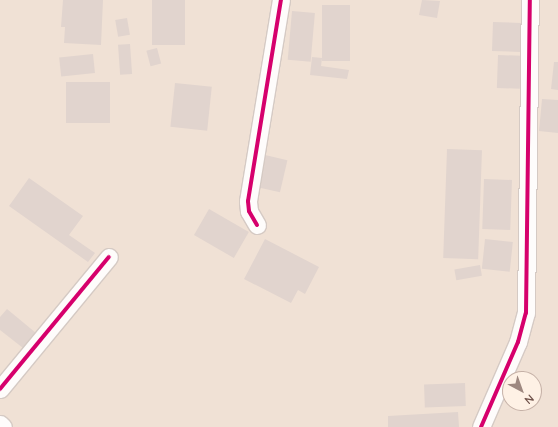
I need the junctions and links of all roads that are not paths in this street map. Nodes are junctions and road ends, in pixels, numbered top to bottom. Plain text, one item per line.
1 (281, 0) edge
2 (530, 0) edge
3 (257, 225) dead end
4 (109, 257) dead end
5 (0, 389) edge
6 (0, 424) edge
7 (3, 427) edge
8 (480, 427) edge

1 - 3 street
2 - 8 street
4 - 5 street
6 - 7 street

